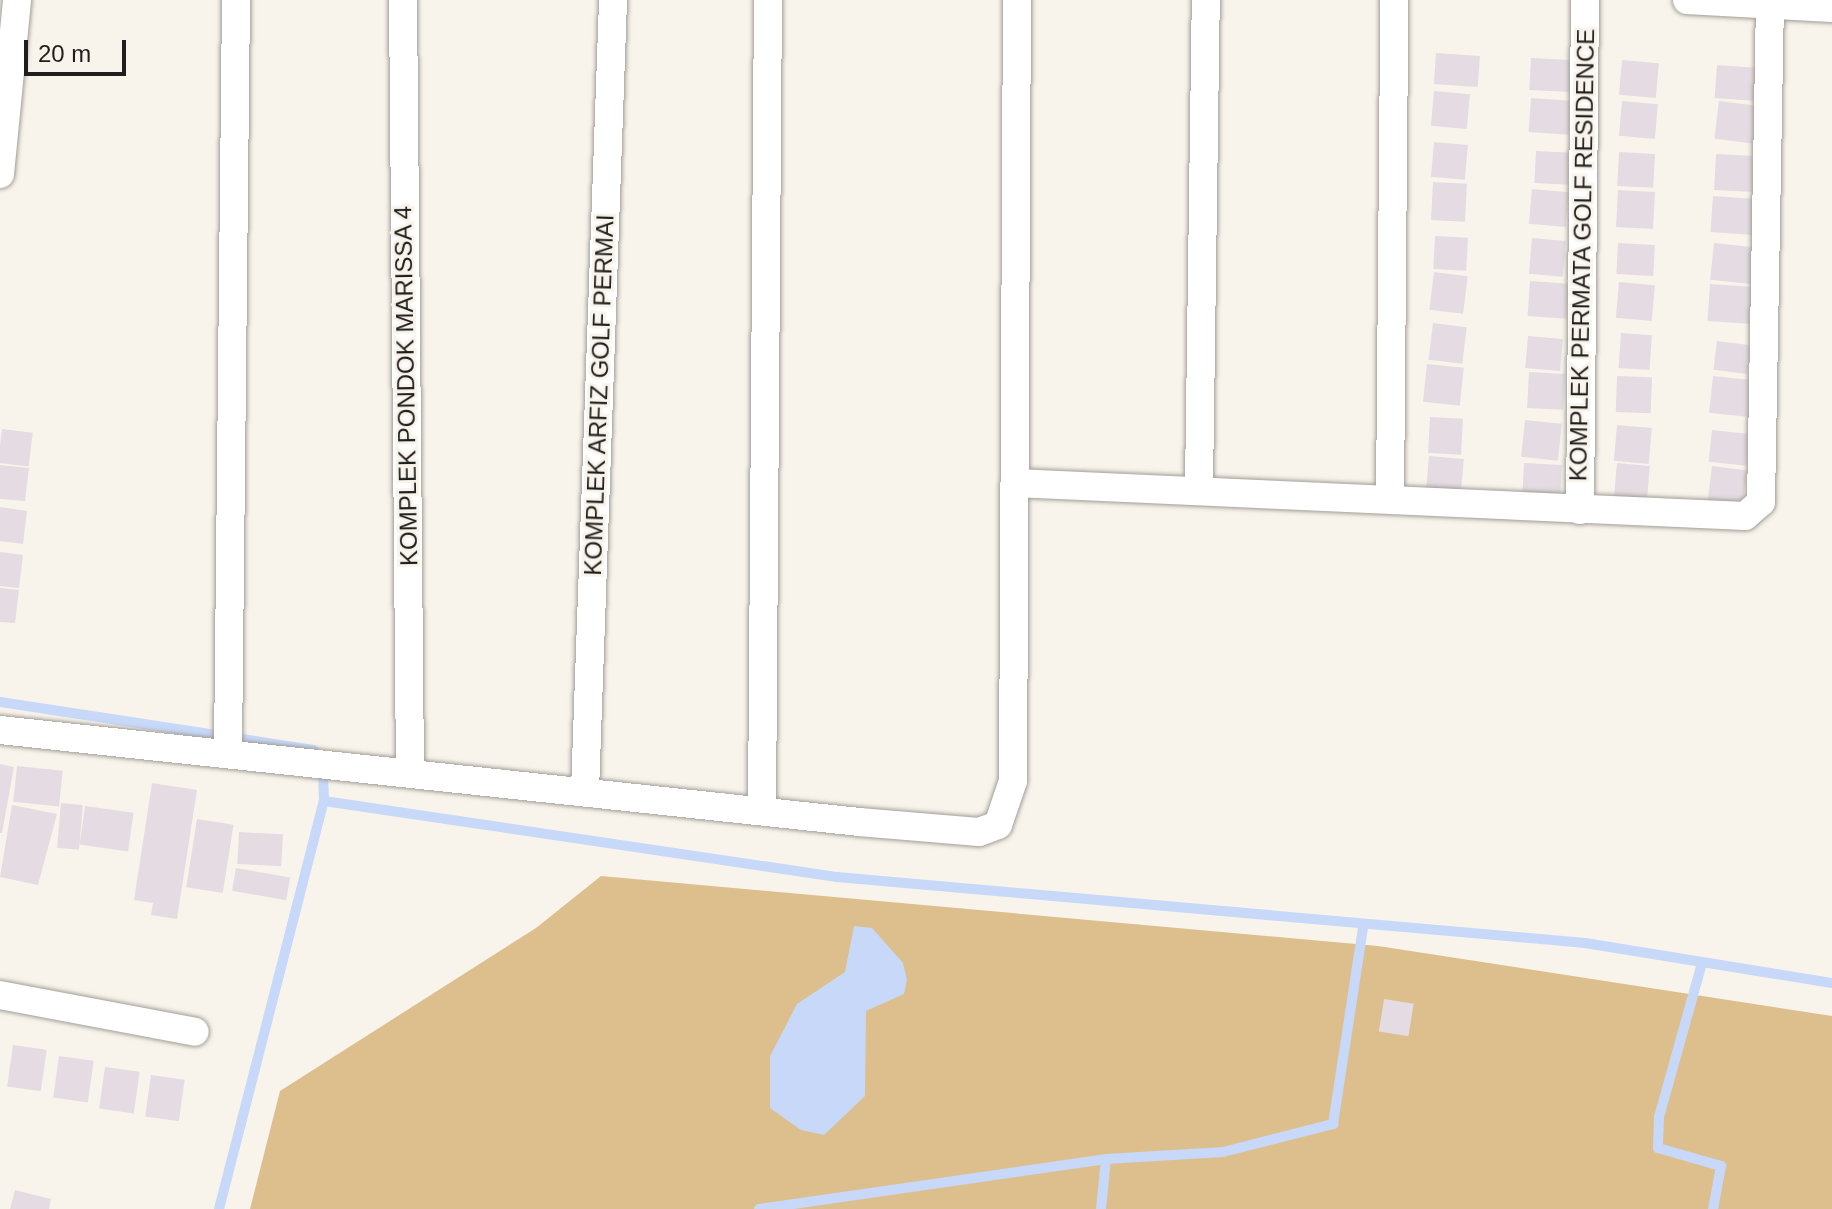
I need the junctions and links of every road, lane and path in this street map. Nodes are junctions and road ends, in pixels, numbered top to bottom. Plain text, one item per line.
1 (17, 0) edge
2 (236, 0) edge
3 (403, 0) edge
4 (613, 0) edge
5 (768, 0) edge
6 (1017, 0) edge
7 (1206, 0) edge
8 (1394, 0) edge
9 (1585, 0) edge
10 (1687, 0) edge
11 (1770, 2) edge
12 (1832, 8) edge
13 (0, 174) edge
14 (1015, 483) junction
15 (1199, 486) junction
16 (1390, 499) junction
17 (1580, 510) junction
18 (0, 730) edge
19 (228, 751) junction
20 (410, 771) junction
21 (585, 791) junction
22 (762, 811) junction
23 (0, 995) edge
24 (195, 1032) dead end

1 - 13 street
2 - 19 street
3 - 20 street, KOMPLEK PONDOK MARISSA 4
4 - 21 street, KOMPLEK ARFIZ GOLF PERMAI
5 - 22 street
6 - 14 street
7 - 15 street
8 - 16 street
9 - 17 street, KOMPLEK PERMATA GOLF RESIDENCE
10 - 11 street
11 - 12 street
11 - 17 street
14 - 15 street
14 - 22 street
15 - 16 street
16 - 17 street
18 - 19 street
19 - 20 street
20 - 21 street
21 - 22 street
23 - 24 street

